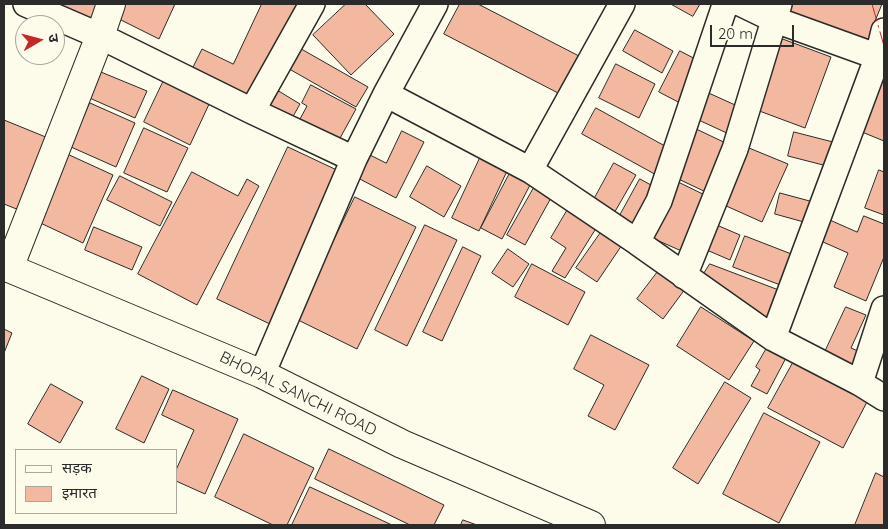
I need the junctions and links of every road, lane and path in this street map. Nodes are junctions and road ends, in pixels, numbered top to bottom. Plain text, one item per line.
1 (26, 4) edge
2 (111, 4) edge
3 (312, 4) edge
4 (436, 4) edge
5 (622, 4) edge
6 (729, 4) edge
7 (742, 4) edge
8 (776, 12) edge
9 (884, 31) edge
10 (100, 36) junction
11 (881, 58) edge
12 (386, 94) junction
13 (252, 111) junction
14 (354, 159) junction
15 (530, 170) junction
16 (637, 242) junction
17 (7, 267) edge
18 (684, 276) junction
19 (884, 310) edge
20 (773, 338) junction
21 (262, 374) junction
22 (860, 383) junction
23 (884, 398) edge
24 (591, 525) edge

1 - 10 street
2 - 10 main road
3 - 13 street
4 - 12 street
5 - 15 street
6 - 16 street
7 - 8 street
8 - 11 street
8 - 18 street
9 - 11 street
10 - 13 street
10 - 17 main road
11 - 20 street
12 - 14 street
12 - 15 street
13 - 14 street
14 - 21 street
15 - 16 street
16 - 18 street
17 - 21 main road, BHOPAL SANCHI ROAD
18 - 20 street
19 - 22 street
20 - 22 street
21 - 24 main road, BHOPAL SANCHI ROAD
22 - 23 street

